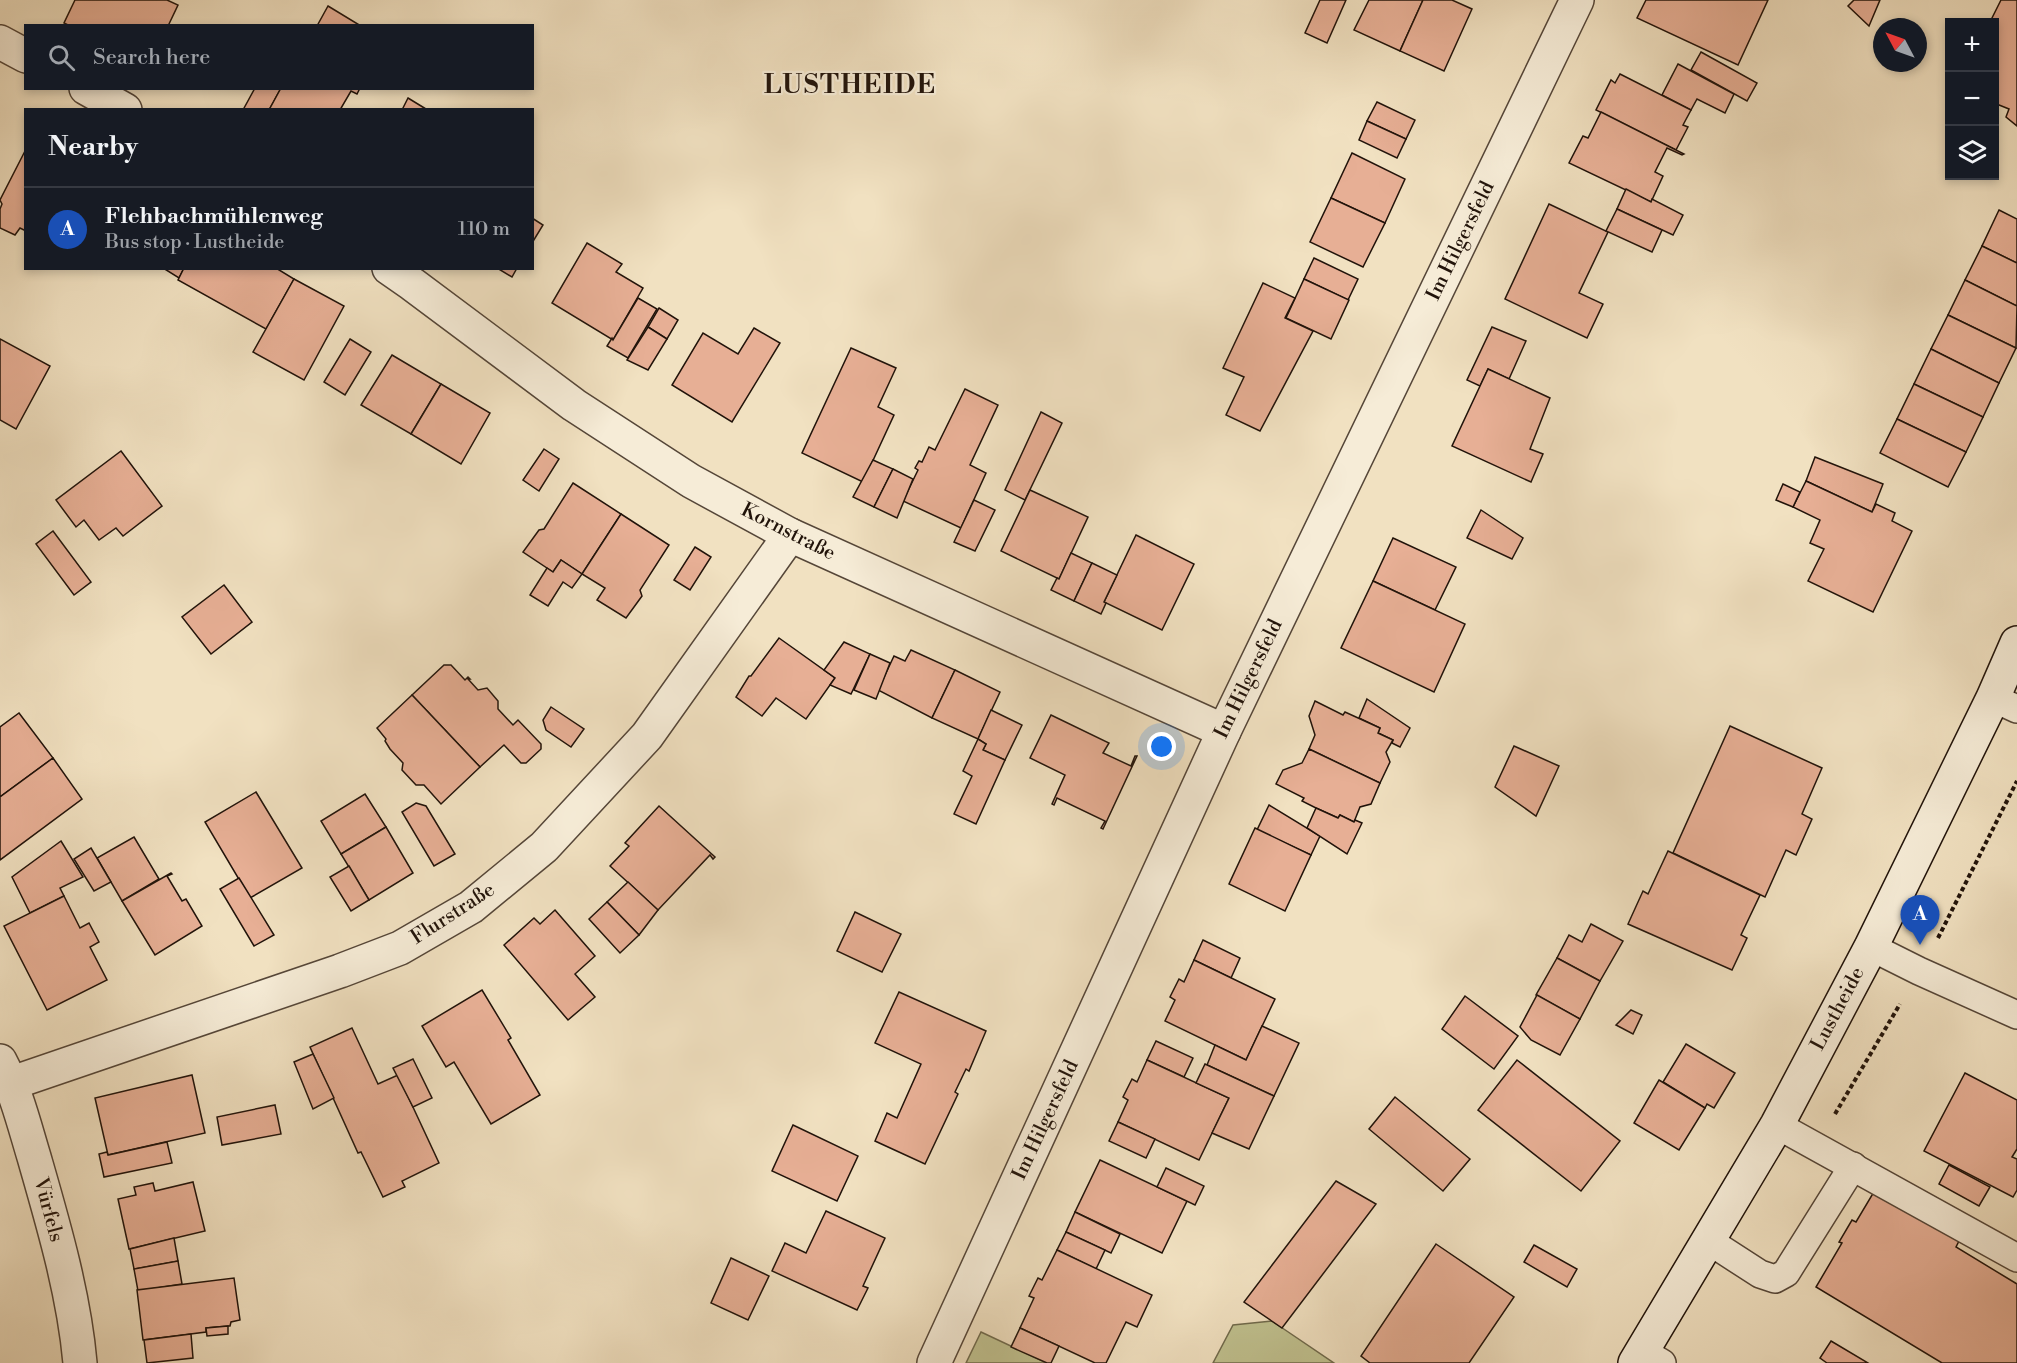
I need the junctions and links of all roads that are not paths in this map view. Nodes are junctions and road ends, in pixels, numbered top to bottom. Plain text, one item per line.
1 (1577, 0) edge
2 (0, 42) edge
3 (24, 55) edge
4 (90, 90) edge
5 (121, 108) edge
6 (392, 270) edge
7 (790, 535) junction
8 (2017, 642) edge
9 (2005, 703) edge
10 (1224, 731) junction
11 (1871, 947) junction
12 (2017, 1015) edge
13 (6, 1072) edge
14 (1778, 1125) junction
15 (1853, 1166) junction
16 (1709, 1241) junction
17 (2017, 1257) edge
18 (1646, 1359) edge
19 (80, 1363) edge
20 (934, 1363) edge

1 - 10 street, Im Hilgersfeld
2 - 3 street
4 - 5 street
6 - 7 street, Kornstraße
7 - 10 street, Kornstraße
7 - 13 street, Flurstraße
8 - 9 street, Lustheide
9 - 11 street, Lustheide
10 - 20 street, Im Hilgersfeld
11 - 12 lane
11 - 14 street, Lustheide
13 - 19 street, Vürfels
14 - 15 lane
14 - 16 street, Lustheide
15 - 16 lane
15 - 17 lane
16 - 18 street, Lustheide

